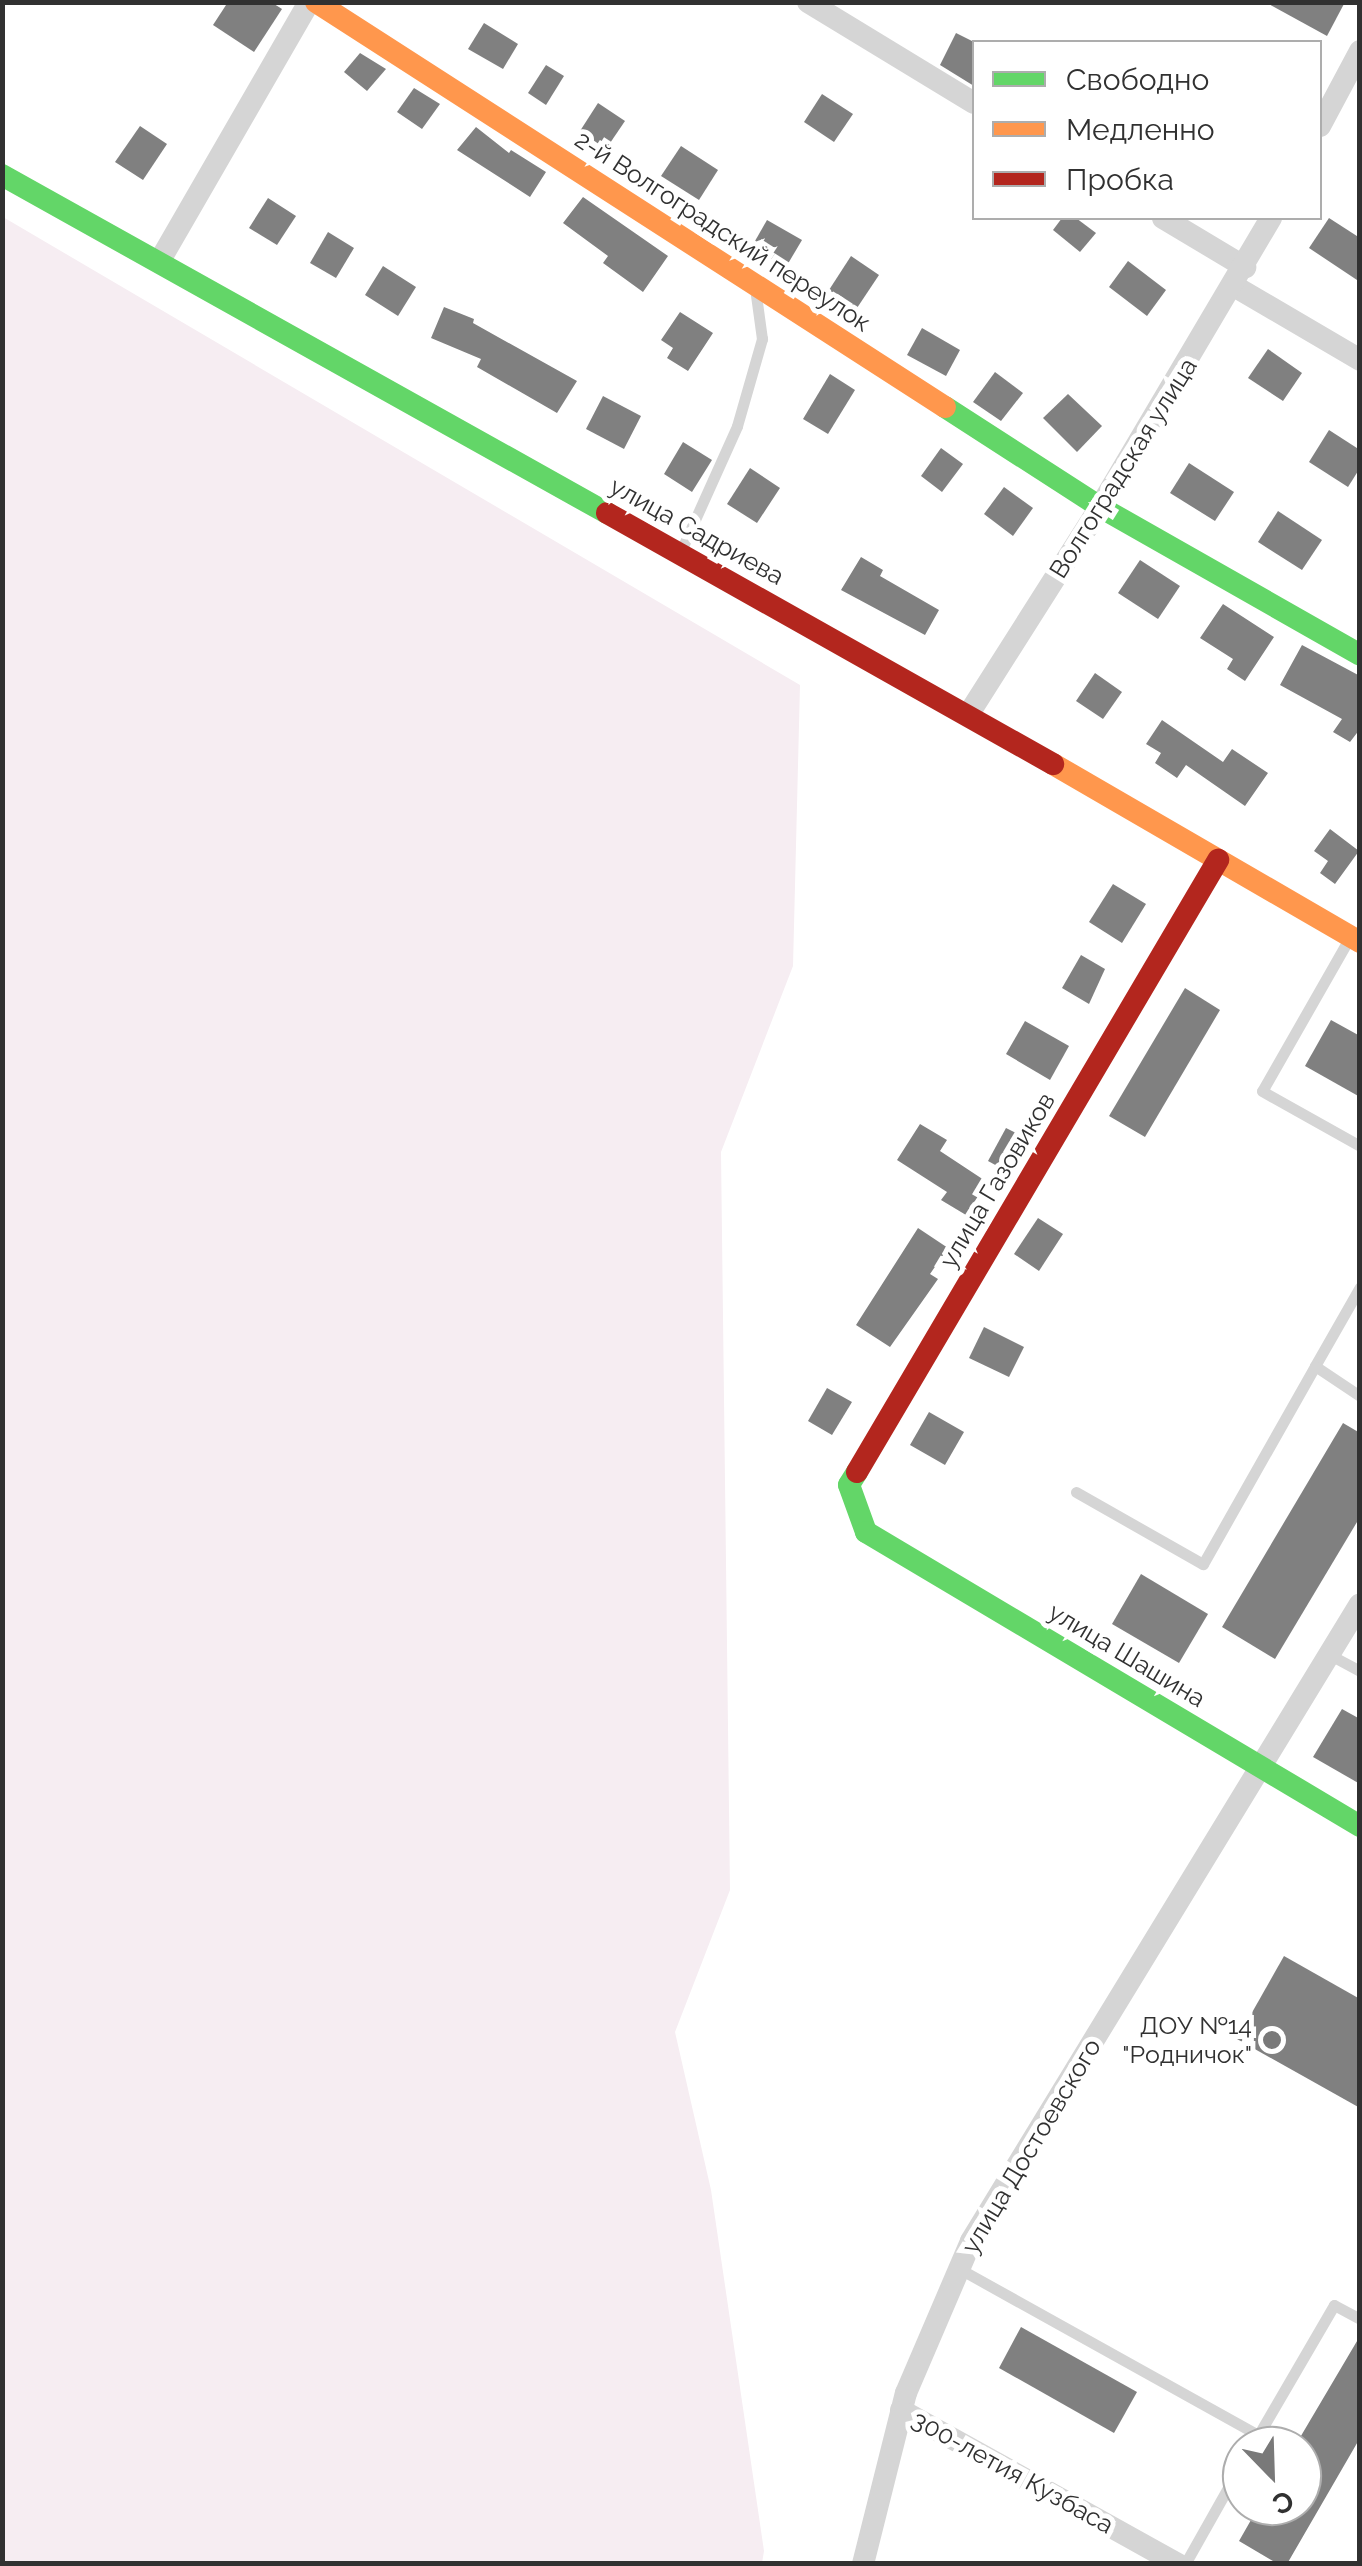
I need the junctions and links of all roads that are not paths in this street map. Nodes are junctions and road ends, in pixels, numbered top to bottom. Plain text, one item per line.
1 (313, 2) edge
2 (808, 2) edge
3 (1360, 51) edge
4 (972, 102) edge
5 (1322, 122) edge
6 (2, 176) edge
7 (1167, 220) edge
8 (1270, 220) edge
9 (159, 262) junction
10 (1239, 277) junction
11 (754, 284) junction
12 (1360, 360) edge
13 (1100, 507) junction
14 (680, 553) junction
15 (1360, 655) edge
16 (968, 714) junction
17 (1218, 860) junction
18 (1355, 940) edge
19 (1360, 1146) edge
20 (1360, 1287) edge
21 (1315, 1366) junction
22 (1360, 1396) edge
23 (1076, 1492) dead end
24 (866, 1532) joint
25 (1360, 1604) edge
26 (1332, 1656) junction
27 (1360, 1672) edge
28 (1262, 1766) junction
29 (1360, 1826) edge
30 (958, 2268) junction
31 (1360, 2319) edge
32 (901, 2410) junction
33 (1231, 2426) edge
34 (1263, 2426) edge
35 (1222, 2497) edge
36 (863, 2564) edge
37 (1182, 2564) edge

1 - 9 street
1 - 11 street, 2-й Волгоградский переулок
2 - 4 street
3 - 5 street
6 - 9 street, улица Садриева
7 - 10 street
8 - 10 street, Волгоградская улица
9 - 14 street, улица Садриева
10 - 12 street
10 - 13 street, Волгоградская улица
11 - 13 street, 2-й Волгоградский переулок
11 - 14 lane
13 - 15 street, 2-й Волгоградский переулок
13 - 16 street, Волгоградская улица
14 - 16 street, улица Садриева
16 - 17 street, улица Садриева
17 - 18 street, улица Садриева
17 - 24 street, улица Газовиков
18 - 19 lane
20 - 21 lane
21 - 22 lane
21 - 23 lane
24 - 28 street, улица Шашина
25 - 26 street, улица Достоевского
26 - 27 lane
26 - 28 street, улица Достоевского
28 - 29 street, улица Шашина
28 - 30 street, улица Достоевского
30 - 32 street, улица Достоевского
30 - 33 lane
31 - 34 lane
32 - 36 street, улица Достоевского
32 - 37 street, 300-летия Кузбаса
35 - 37 lane

